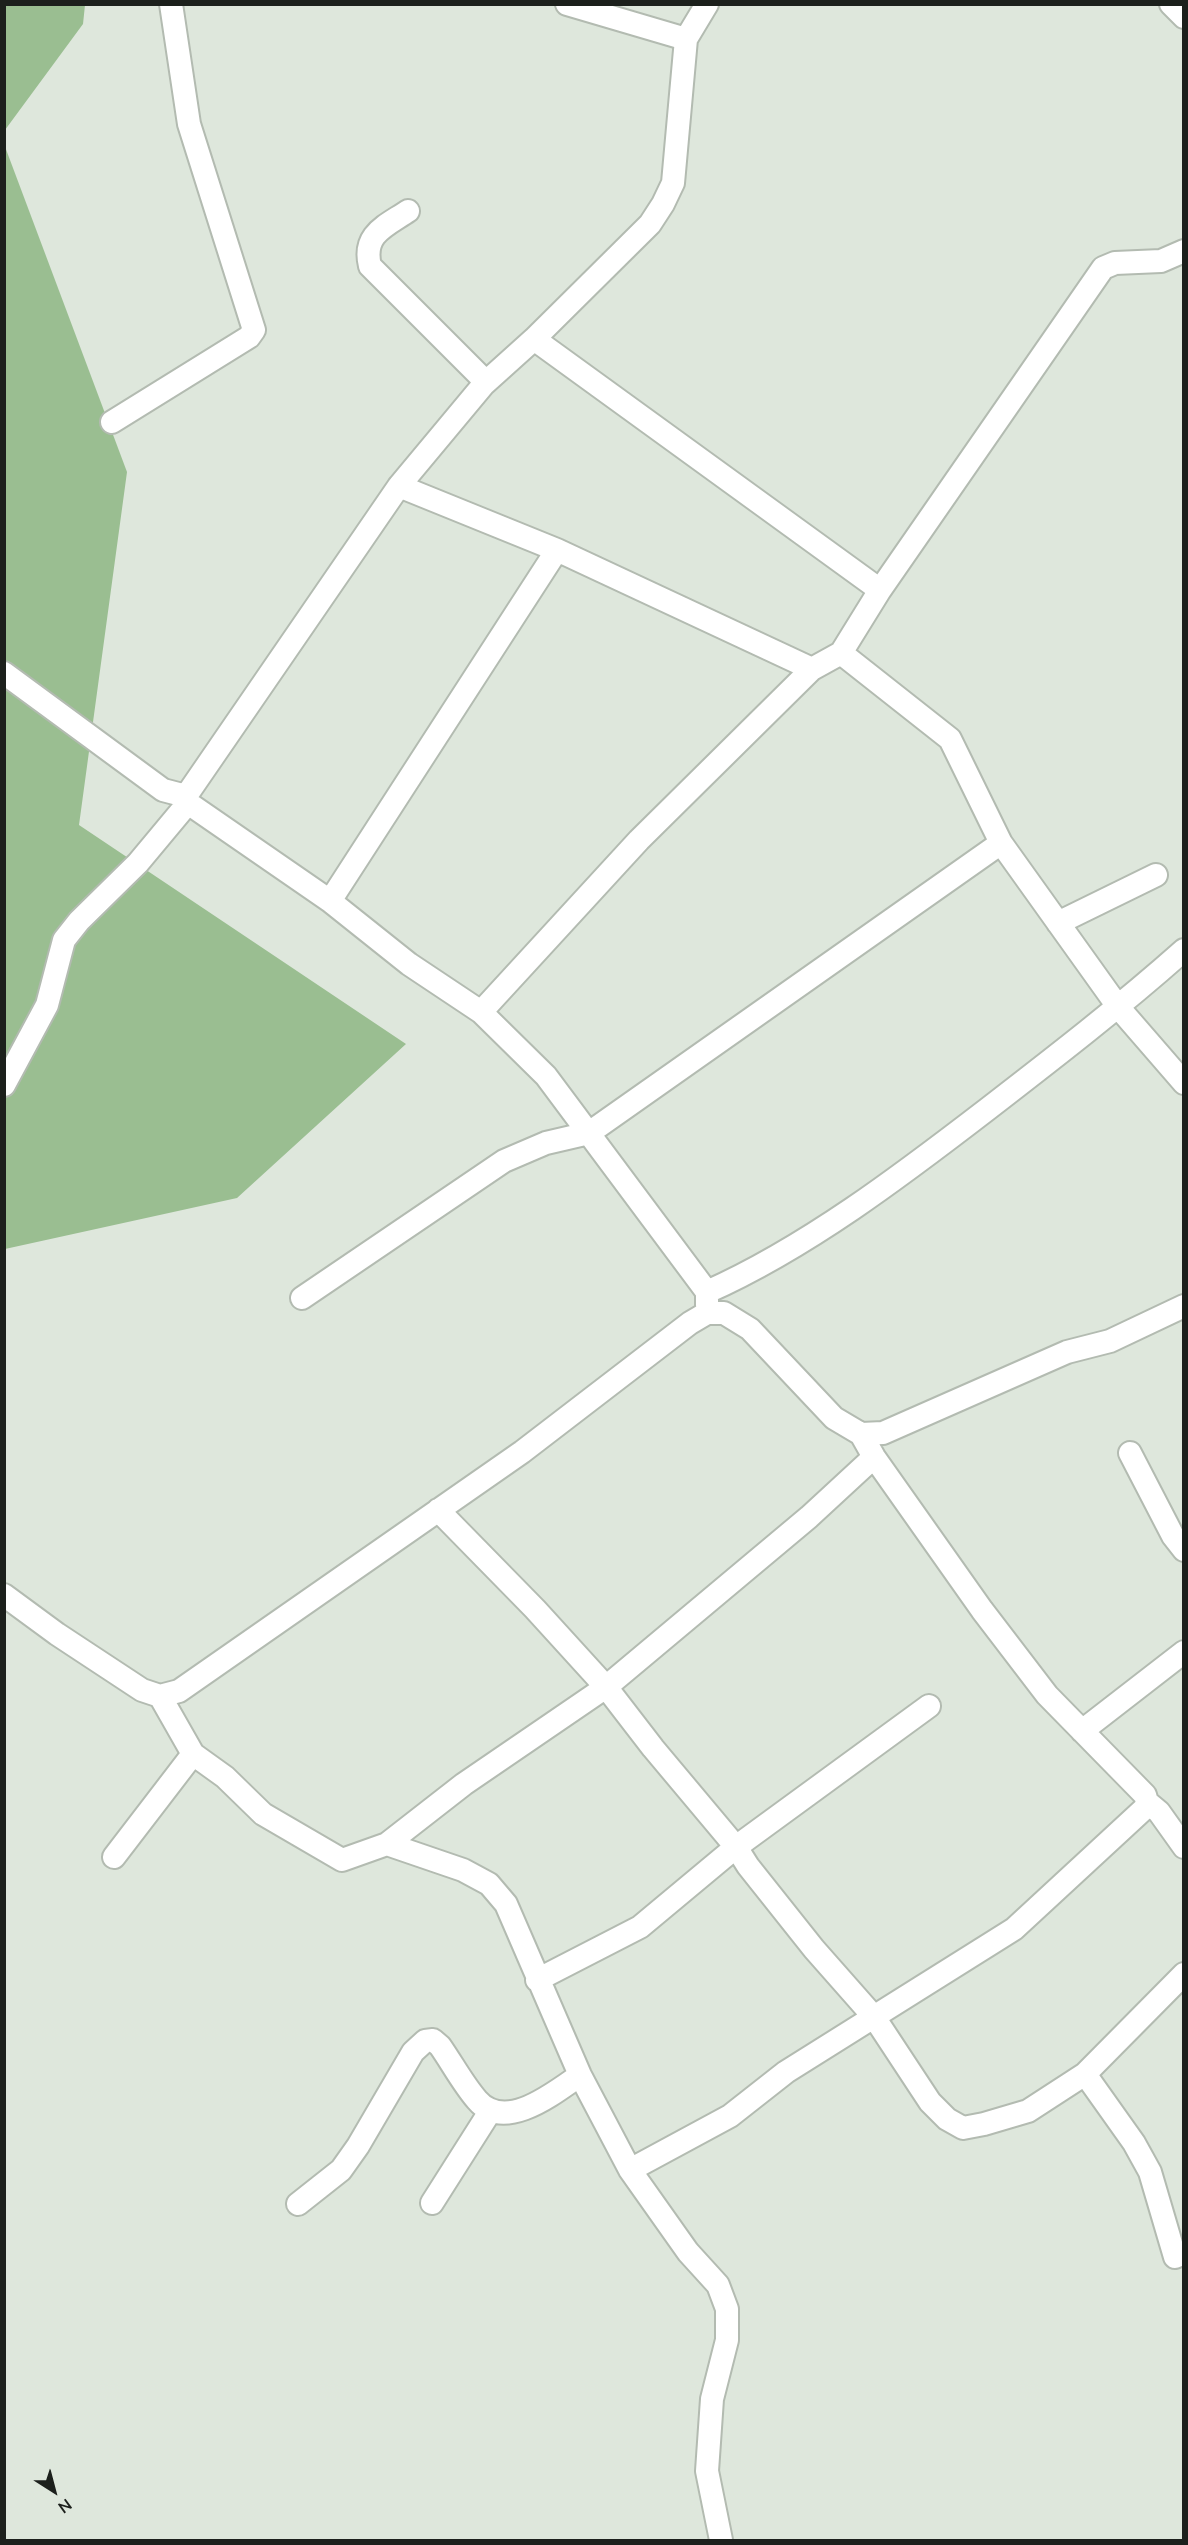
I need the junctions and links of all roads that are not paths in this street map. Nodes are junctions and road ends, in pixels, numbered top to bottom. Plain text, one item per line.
1 (171, 4) edge
2 (567, 4) edge
3 (707, 4) edge
4 (1171, 4) edge
5 (1184, 17) edge
6 (686, 39) junction
7 (408, 211) dead end
8 (1184, 251) edge
9 (534, 339) junction
10 (484, 384) junction
11 (112, 422) dead end
12 (399, 486) junction
13 (557, 550) junction
14 (880, 590) junction
15 (841, 653) junction
16 (812, 669) junction
17 (4, 673) edge
18 (187, 799) junction
19 (1000, 843) junction
20 (1156, 875) dead end
21 (330, 901) junction
22 (1058, 923) junction
23 (1184, 950) edge
24 (1119, 1008) junction
25 (481, 1012) junction
26 (1184, 1083) edge
27 (4, 1085) edge
28 (589, 1133) junction
29 (302, 1298) dead end
30 (707, 1303) junction
31 (1184, 1306) edge
32 (861, 1434) junction
33 (1130, 1453) dead end
34 (874, 1457) junction
35 (438, 1510) junction
36 (1184, 1550) edge
37 (4, 1595) edge
38 (1184, 1652) edge
39 (606, 1687) junction
40 (160, 1696) junction
41 (929, 1706) dead end
42 (1082, 1731) junction
43 (193, 1754) junction
44 (1147, 1802) junction
45 (387, 1844) junction
46 (736, 1847) junction
47 (1184, 1847) edge
48 (114, 1857) dead end
49 (1184, 1974) edge
50 (537, 1980) junction
51 (874, 2017) junction
52 (1084, 2074) junction
53 (580, 2075) junction
54 (491, 2110) junction
55 (630, 2170) junction
56 (432, 2203) dead end
57 (298, 2204) dead end
58 (1184, 2253) edge
59 (721, 2541) edge

1 - 11 street
2 - 6 street
3 - 6 street
4 - 5 street
6 - 9 street
7 - 10 street
8 - 14 street
9 - 10 street
9 - 14 street
10 - 12 street
12 - 13 street
12 - 18 street
13 - 16 street
13 - 21 street
14 - 15 street
15 - 16 street
15 - 19 street
16 - 25 street
17 - 18 street
18 - 21 street
18 - 27 street
19 - 22 street
19 - 28 street
20 - 22 street
21 - 25 street
22 - 24 street
23 - 24 street
24 - 26 street
24 - 30 street
25 - 28 street
28 - 29 street
28 - 30 street
30 - 32 street
30 - 35 street
31 - 32 street
32 - 34 street
33 - 36 street
34 - 39 street
34 - 42 street
35 - 39 street
35 - 40 street
37 - 40 street
38 - 42 street
39 - 45 street
39 - 46 street
40 - 43 street
41 - 46 street
42 - 44 street
43 - 45 street
43 - 48 street
44 - 47 street
44 - 51 street
45 - 50 street
46 - 50 street
46 - 51 street
49 - 52 street
50 - 53 street
51 - 52 street
51 - 55 street
52 - 58 street
53 - 54 street
53 - 55 street
54 - 56 street
54 - 57 street
55 - 59 street

